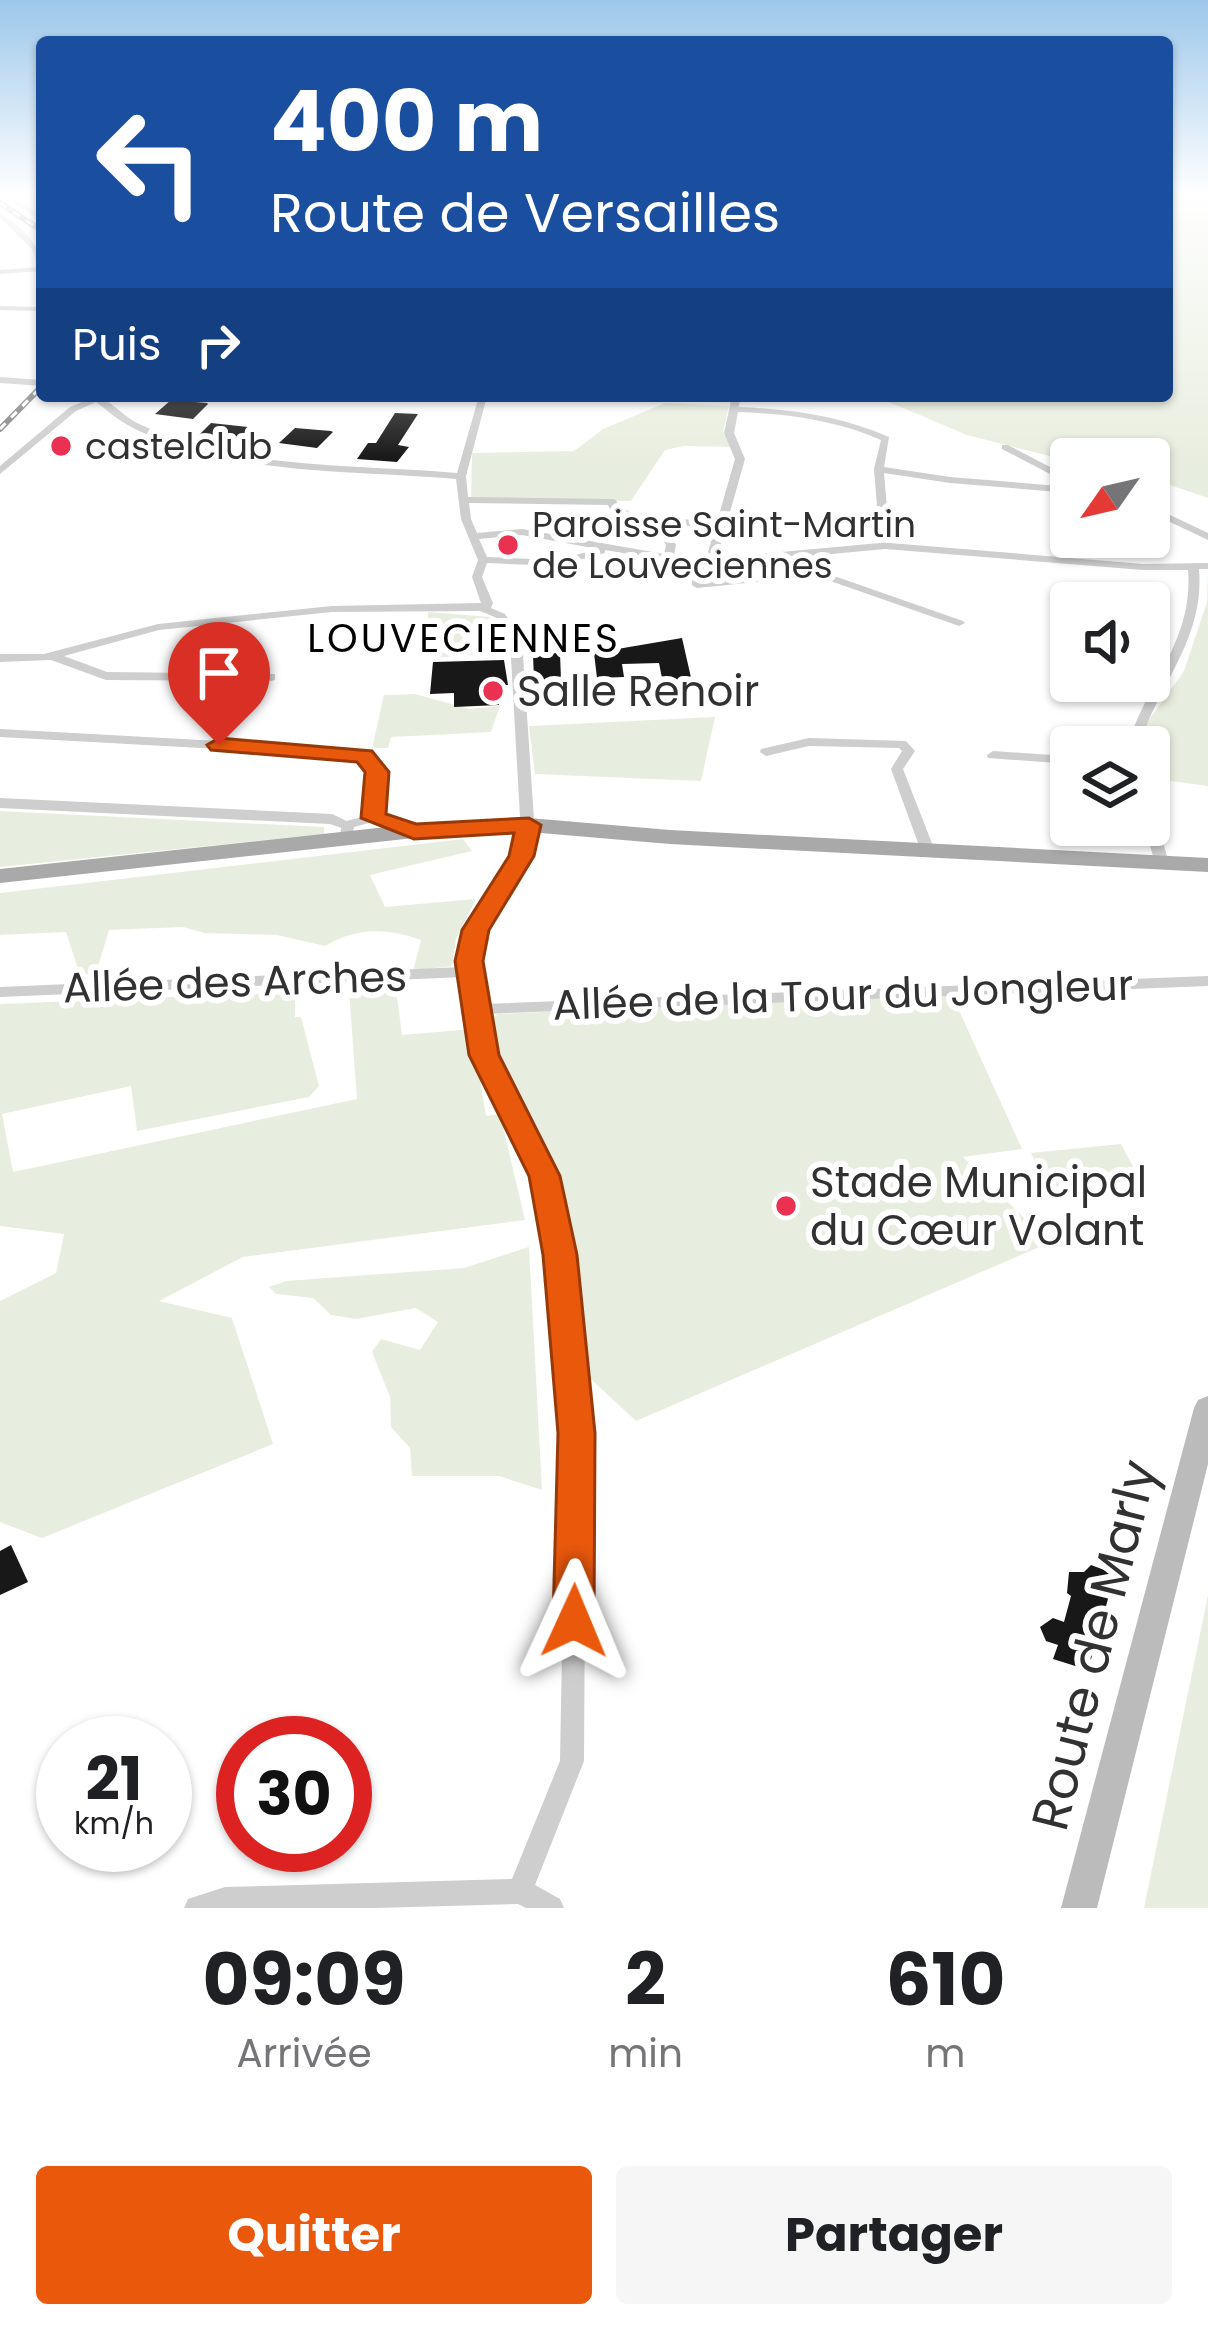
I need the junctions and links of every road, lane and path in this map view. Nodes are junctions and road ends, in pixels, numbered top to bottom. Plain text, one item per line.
1 (0, 308) edge
2 (36, 309) edge
3 (4, 381) edge
4 (36, 383) edge
5 (0, 392) edge
6 (87, 402) edge
7 (101, 402) edge
8 (481, 402) edge
9 (734, 402) edge
10 (1005, 447) dead end
11 (879, 469) junction
12 (0, 471) edge
13 (1050, 474) edge
14 (460, 476) junction
15 (1050, 485) edge
16 (464, 500) junction
17 (1170, 518) edge
18 (658, 520) junction
19 (722, 526) junction
20 (475, 536) junction
21 (1208, 537) edge
22 (885, 546) junction
23 (1208, 548) edge
24 (604, 550) junction
25 (483, 560) junction
26 (668, 560) junction
27 (705, 562) junction
28 (1200, 566) edge
29 (484, 608) junction
30 (959, 623) dead end
31 (52, 656) junction
32 (0, 658) edge
33 (271, 677) dead end
34 (1137, 726) edge
35 (0, 733) edge
36 (766, 752) dead end
37 (993, 755) dead end
38 (1050, 758) edge
39 (0, 802) edge
40 (374, 818) junction
41 (528, 830) junction
42 (414, 831) junction
43 (350, 836) junction
44 (1157, 846) edge
45 (928, 851) junction
46 (1162, 863) junction
47 (1208, 865) edge
48 (0, 876) edge
49 (470, 971) junction
50 (1208, 981) edge
51 (0, 992) edge
52 (478, 1009) junction
53 (1208, 1408) edge
54 (520, 1891) junction
55 (197, 1908) edge
56 (551, 1908) edge
57 (1079, 1908) edge

1 - 2 street
3 - 4 street
3 - 5 street
6 - 12 street
7 - 14 street
8 - 14 street
9 - 11 street
9 - 19 street
10 - 13 street
11 - 15 street
11 - 22 street
14 - 16 street
16 - 18 street
16 - 20 street
17 - 21 street
18 - 19 street
18 - 26 street
19 - 27 street
20 - 24 street
20 - 25 street
22 - 27 street
22 - 28 street
23 - 28 street
24 - 25 street
24 - 26 street
25 - 29 street
26 - 27 street
27 - 30 street
28 - 34 street
29 - 31 street
29 - 41 street
31 - 32 street
31 - 33 street
35 - 40 street
36 - 45 street
37 - 38 street
39 - 43 street
40 - 42 street
40 - 43 street
41 - 42 main road
41 - 43 main road
41 - 45 main road
41 - 49 street
42 - 43 main road
43 - 48 main road
44 - 46 street
45 - 46 main road
46 - 47 main road
49 - 51 street, Allée des Arches
49 - 52 street
50 - 52 street, Allée de la Tour du Jongleur
52 - 54 street
53 - 57 main road, Route de Marly
54 - 55 street
54 - 56 street

